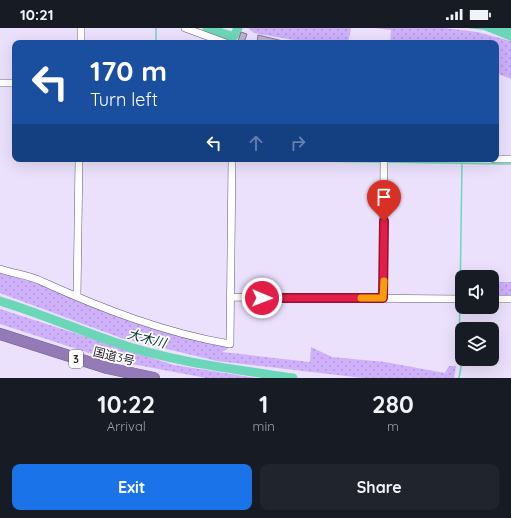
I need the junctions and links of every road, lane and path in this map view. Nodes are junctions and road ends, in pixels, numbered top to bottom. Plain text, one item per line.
1 (81, 28) edge
2 (185, 28) edge
3 (81, 40) edge
4 (218, 40) edge
5 (0, 83) edge
6 (12, 83) edge
7 (499, 159) edge
8 (511, 159) edge
9 (79, 162) edge
10 (232, 162) edge
11 (384, 162) edge
12 (0, 269) edge
13 (76, 297) junction
14 (231, 297) junction
15 (383, 298) junction
16 (455, 299) edge
17 (499, 299) edge
18 (511, 299) edge
19 (0, 334) edge
20 (154, 378) edge

1 - 3 street
2 - 4 street
5 - 6 street
7 - 8 street
9 - 13 street
10 - 14 street
11 - 15 street
12 - 13 street
13 - 14 street
14 - 15 street
15 - 16 street
17 - 18 street
19 - 20 highway, 国道3号 / 3

